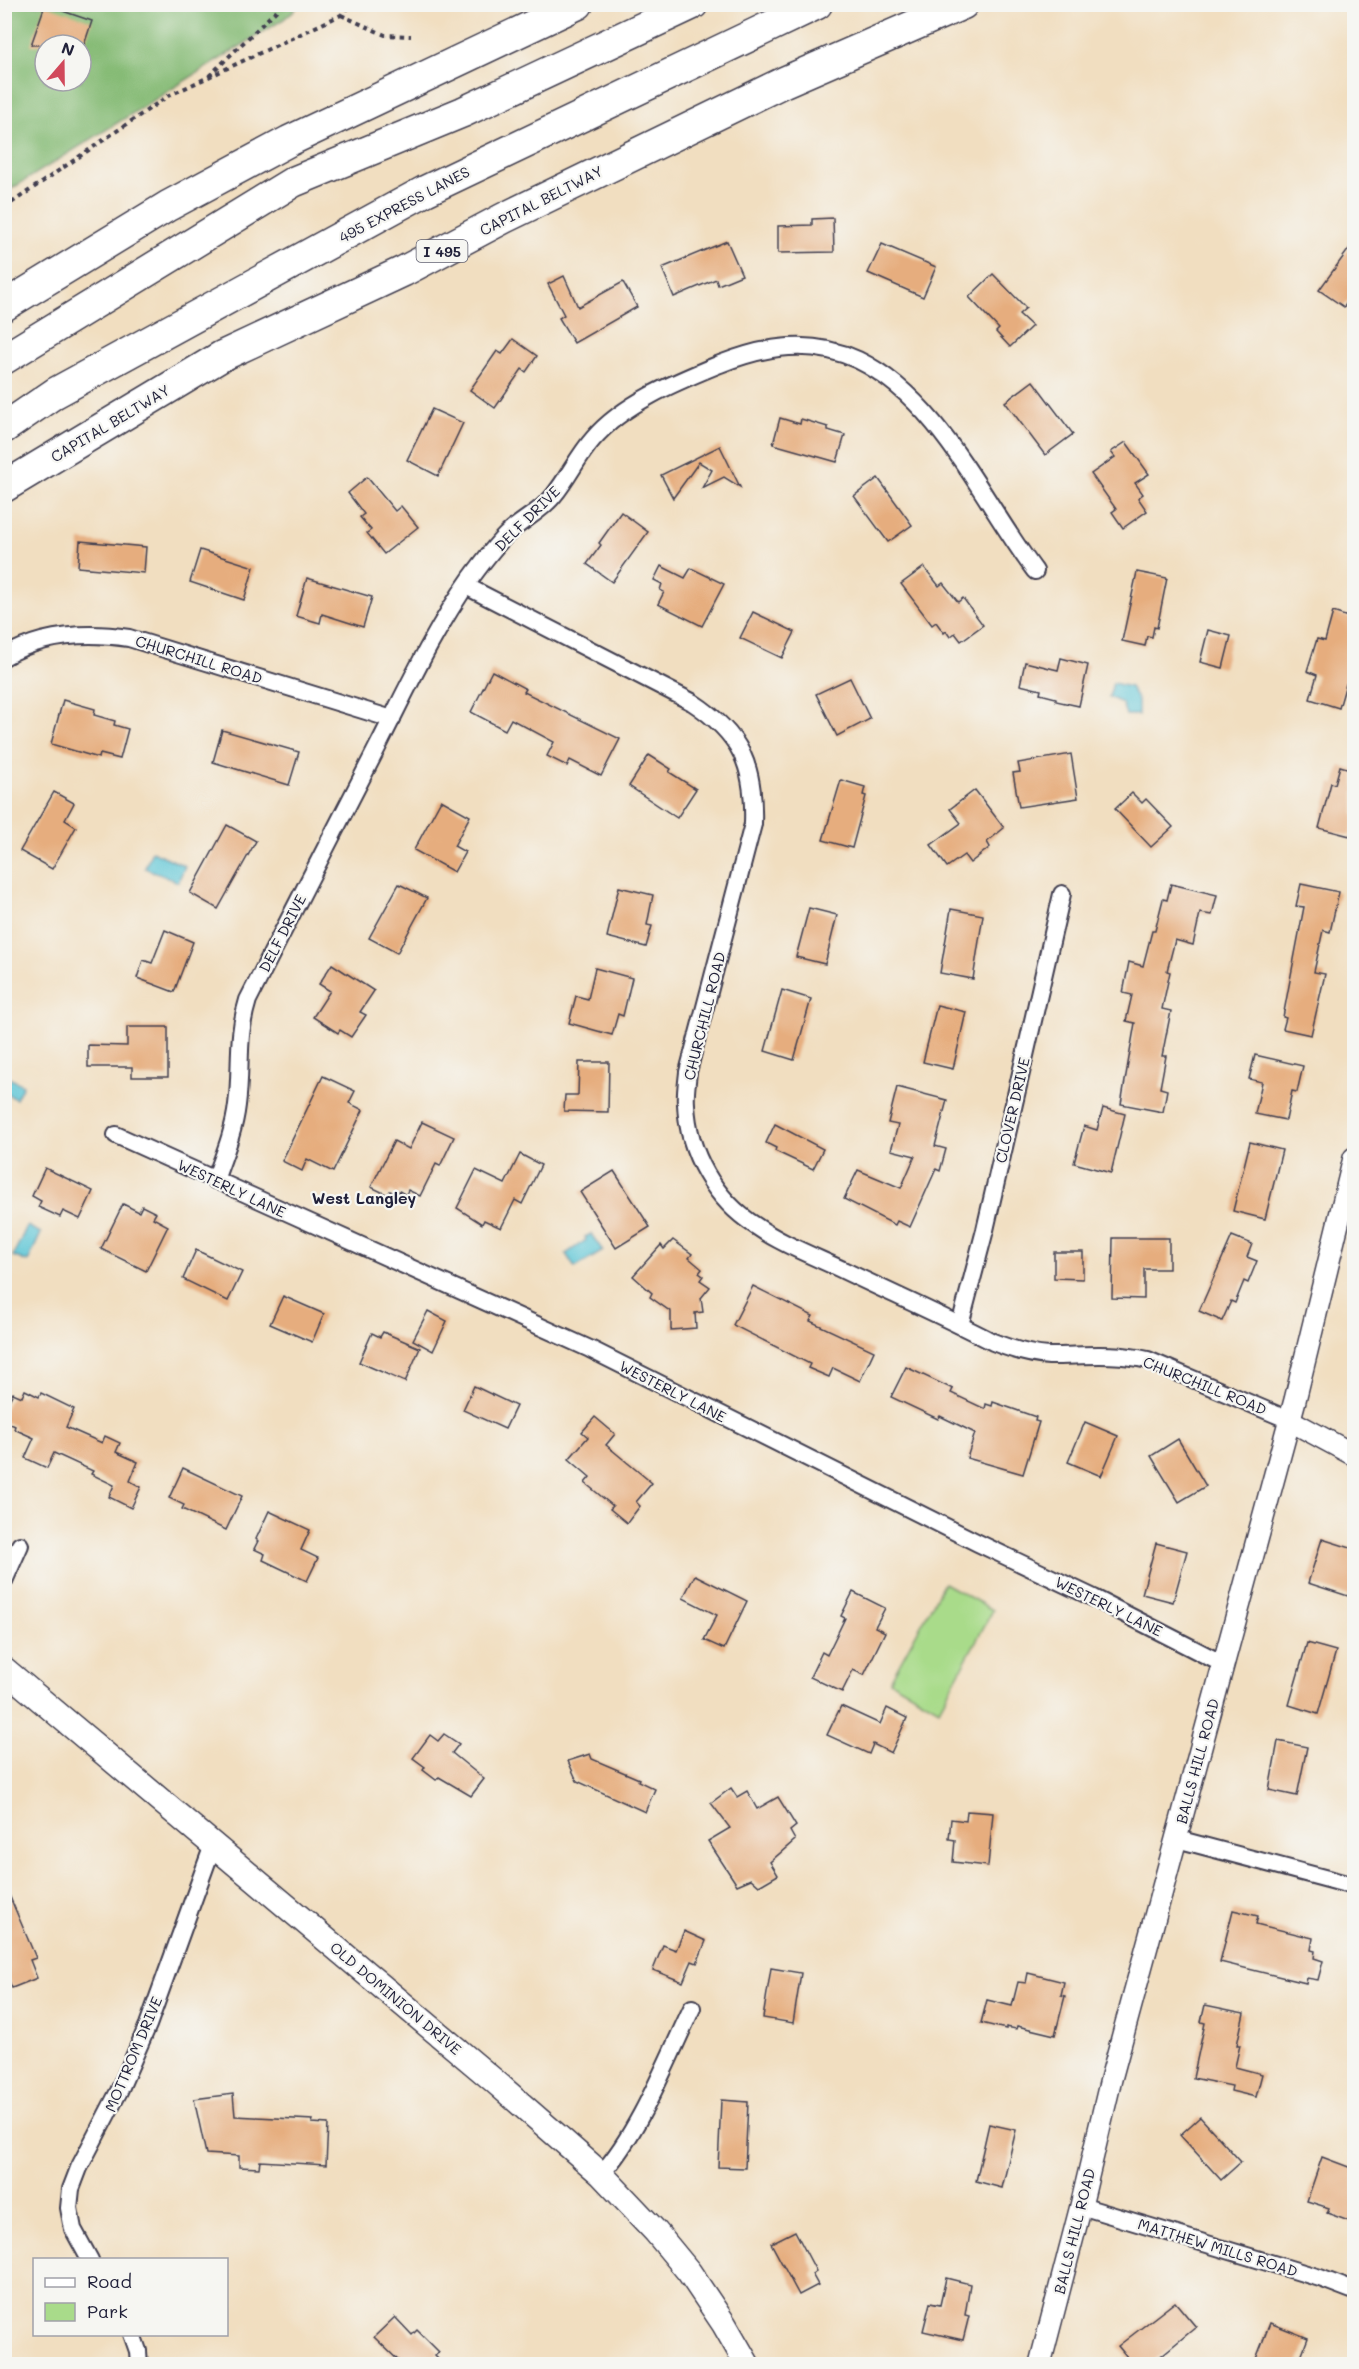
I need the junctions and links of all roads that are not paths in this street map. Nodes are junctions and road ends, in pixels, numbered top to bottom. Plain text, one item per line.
1 (578, 4) edge
2 (693, 4) edge
3 (817, 4) edge
4 (963, 4) edge
5 (4, 306) edge
6 (4, 359) edge
7 (4, 428) edge
8 (4, 487) edge
9 (1035, 571) dead end
10 (466, 586) junction
11 (4, 657) edge
12 (392, 719) junction
13 (1062, 894) dead end
14 (116, 1135) dead end
15 (1354, 1158) edge
16 (215, 1180) junction
17 (960, 1325) junction
18 (1289, 1420) junction
19 (1354, 1455) edge
20 (20, 1545) dead end
21 (4, 1581) edge
22 (1223, 1664) junction
23 (4, 1669) edge
24 (1177, 1839) junction
25 (213, 1845) junction
26 (1354, 1886) edge
27 (692, 2008) dead end
28 (601, 2174) junction
29 (1081, 2206) junction
30 (89, 2258) edge
31 (1354, 2290) edge
32 (133, 2336) edge
33 (139, 2364) edge
34 (747, 2364) edge
35 (1040, 2364) edge

1 - 5 highway
2 - 6 highway
3 - 7 highway, 495 EXPRESS LANES
4 - 8 highway, CAPITAL BELTWAY / I 495
9 - 10 street, DELF DRIVE
10 - 12 street, DELF DRIVE
10 - 17 street, CHURCHILL ROAD
11 - 12 street, CHURCHILL ROAD
12 - 16 street, DELF DRIVE
13 - 17 street, CLOVER DRIVE
14 - 16 street, WESTERLY LANE
15 - 18 street, BALLS HILL ROAD
16 - 22 street, WESTERLY LANE
17 - 18 street, CHURCHILL ROAD
18 - 19 street, CHURCHILL ROAD
18 - 22 street, BALLS HILL ROAD
20 - 21 street
22 - 24 street, BALLS HILL ROAD
23 - 25 main road, OLD DOMINION DRIVE
24 - 26 street
24 - 29 street, BALLS HILL ROAD
25 - 28 main road, OLD DOMINION DRIVE
25 - 30 street, MOTTROM DRIVE
27 - 28 street
28 - 34 main road, OLD DOMINION DRIVE
29 - 31 street, MATTHEW MILLS ROAD
29 - 35 street, BALLS HILL ROAD
32 - 33 street

